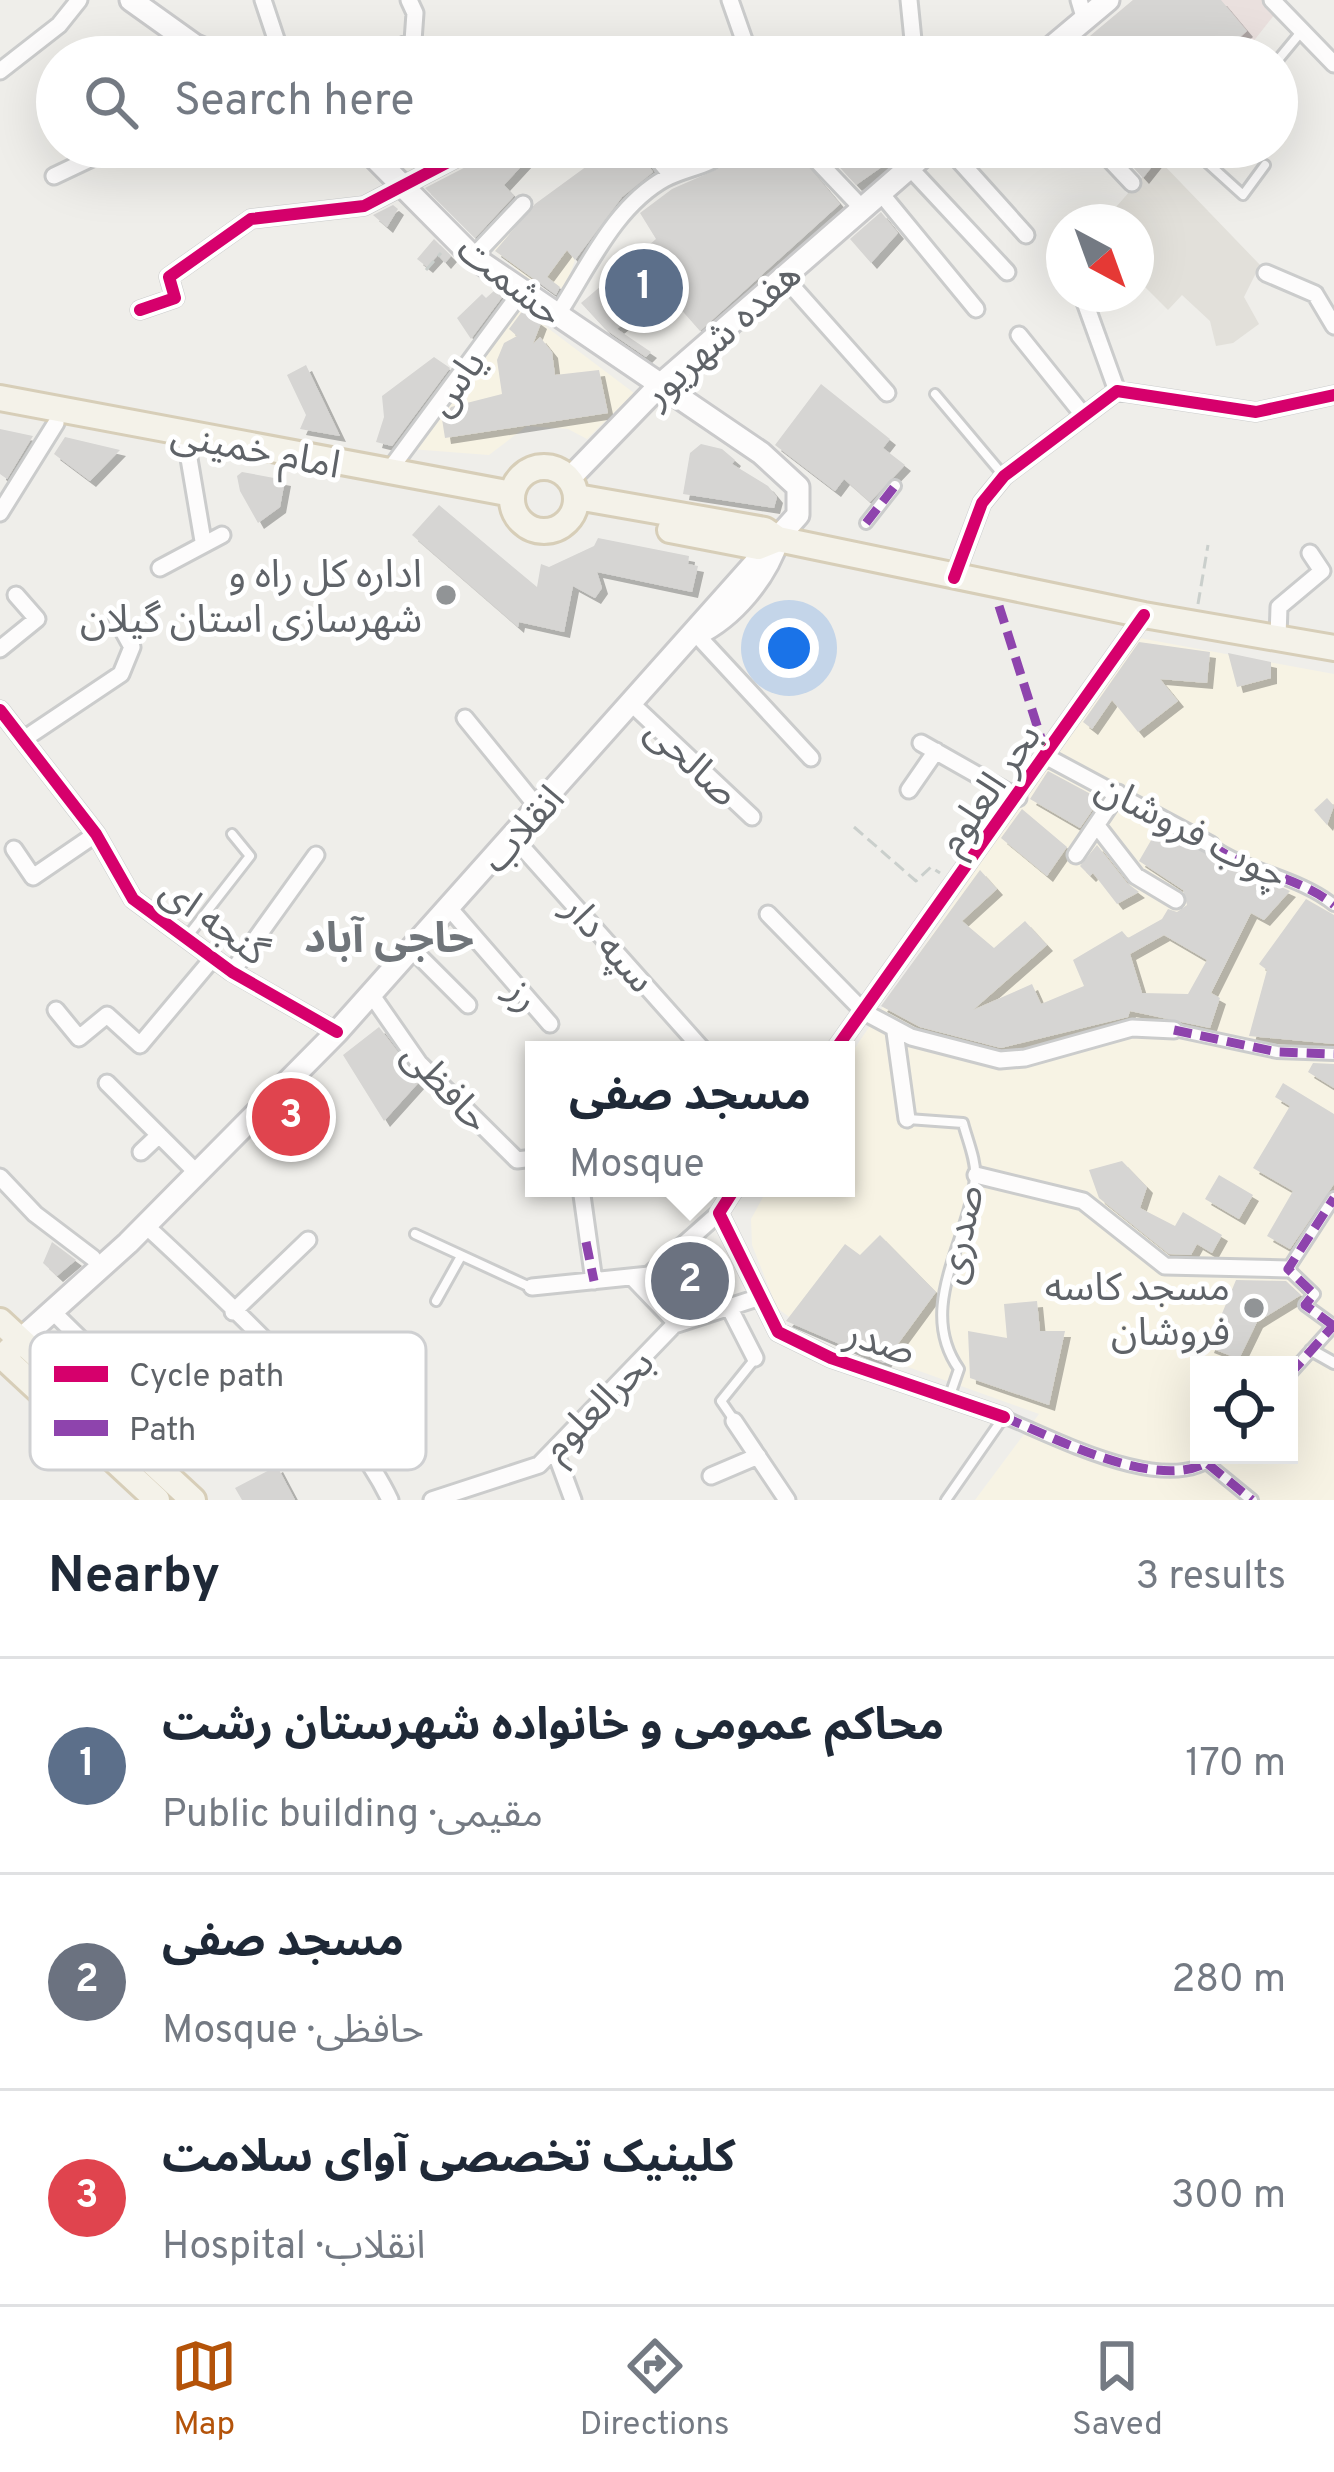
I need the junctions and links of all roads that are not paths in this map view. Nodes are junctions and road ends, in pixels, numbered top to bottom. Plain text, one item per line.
1 (79, 0) edge
2 (131, 0) edge
3 (263, 0) edge
4 (409, 0) edge
5 (730, 0) edge
6 (909, 0) edge
7 (1108, 0) edge
8 (1272, 0) edge
9 (1082, 10) edge
10 (1302, 31) junction
11 (45, 36) edge
12 (171, 36) edge
13 (275, 36) edge
14 (413, 36) edge
15 (743, 36) edge
16 (913, 36) edge
17 (1059, 36) edge
18 (1298, 36) edge
19 (36, 43) edge
20 (1334, 64) edge
21 (0, 71) edge
22 (71, 168) edge
23 (385, 168) edge
24 (435, 168) edge
25 (665, 168) edge
26 (702, 168) edge
27 (824, 168) edge
28 (908, 168) edge
29 (910, 168) edge
30 (966, 168) edge
31 (1117, 168) edge
32 (1213, 168) edge
33 (1263, 168) edge
34 (671, 175) junction
35 (54, 176) dead end
36 (1132, 184) dead end
37 (403, 186) junction
38 (879, 191) junction
39 (523, 204) dead end
40 (861, 207) junction
41 (1026, 235) dead end
42 (473, 257) junction
43 (1007, 272) dead end
44 (1266, 273) dead end
45 (783, 276) junction
46 (1334, 287) edge
47 (521, 292) junction
48 (1315, 294) junction
49 (976, 309) dead end
50 (140, 310) dead end
51 (1089, 312) edge
52 (556, 317) junction
53 (1334, 326) edge
54 (1019, 335) dead end
55 (633, 368) junction
56 (659, 386) junction
57 (1118, 392) junction
58 (887, 393) dead end
59 (935, 394) dead end
60 (1334, 395) edge
61 (0, 398) edge
62 (642, 403) junction
63 (1084, 416) junction
64 (56, 423) dead end
65 (185, 435) junction
66 (387, 473) junction
67 (1004, 476) junction
68 (895, 486) dead end
69 (512, 494) junction
70 (573, 496) junction
71 (0, 513) edge
72 (866, 523) dead end
73 (222, 535) dead end
74 (778, 539) junction
75 (203, 541) junction
76 (1310, 554) dead end
77 (160, 568) dead end
78 (954, 578) junction
79 (16, 595) dead end
80 (1144, 615) junction
81 (117, 620) dead end
82 (697, 634) junction
83 (1278, 637) junction
84 (1333, 647) edge
85 (0, 649) edge
86 (633, 705) junction
87 (0, 710) edge
88 (465, 718) dead end
89 (25, 739) junction
90 (811, 758) dead end
91 (1047, 758) junction
92 (909, 790) dead end
93 (1118, 793) junction
94 (1018, 798) junction
95 (538, 809) junction
96 (752, 817) dead end
97 (1098, 827) junction
98 (232, 833) dead end
99 (96, 834) junction
100 (514, 838) junction
101 (1211, 844) joint
102 (14, 849) dead end
103 (316, 855) dead end
104 (1076, 855) dead end
105 (1176, 900) dead end
106 (1334, 905) edge
107 (450, 909) junction
108 (769, 914) dead end
109 (187, 938) junction
110 (413, 950) junction
111 (213, 958) junction
112 (232, 972) junction
113 (371, 994) junction
114 (468, 1005) dead end
115 (56, 1010) dead end
116 (864, 1012) junction
117 (550, 1024) dead end
118 (1174, 1030) joint
119 (337, 1032) junction
120 (895, 1032) junction
121 (696, 1041) edge
122 (842, 1041) edge
123 (1334, 1054) edge
124 (107, 1083) dead end
125 (907, 1119) joint
126 (159, 1135) junction
127 (141, 1152) dead end
128 (525, 1159) edge
129 (196, 1172) junction
130 (976, 1175) junction
131 (0, 1177) edge
132 (581, 1197) edge
133 (729, 1197) edge
134 (1334, 1198) edge
135 (719, 1213) junction
136 (149, 1220) junction
137 (415, 1234) dead end
138 (308, 1240) dead end
139 (93, 1258) junction
140 (460, 1258) junction
141 (1288, 1269) junction
142 (632, 1277) junction
143 (594, 1281) junction
144 (532, 1287) joint
145 (757, 1298) junction
146 (436, 1301) dead end
147 (728, 1307) junction
148 (51, 1310) junction
149 (233, 1312) junction
150 (677, 1324) junction
151 (1334, 1325) edge
152 (73, 1332) edge
153 (252, 1332) edge
154 (10, 1346) edge
155 (1311, 1350) junction
156 (755, 1358) joint
157 (1334, 1363) edge
158 (1298, 1365) edge
159 (950, 1394) junction
160 (1004, 1417) junction
161 (734, 1421) joint
162 (556, 1454) junction
163 (758, 1456) junction
164 (1198, 1464) edge
165 (1216, 1464) edge
166 (128, 1470) edge
167 (157, 1470) edge
168 (375, 1470) edge
169 (711, 1476) dead end
170 (157, 1500) edge
171 (193, 1500) edge
172 (390, 1500) edge
173 (432, 1500) edge
174 (573, 1500) edge
175 (788, 1500) edge
176 (946, 1500) edge
177 (1252, 1500) edge

1 - 11 street
2 - 12 main road
3 - 13 street
4 - 14 street
5 - 15 street
6 - 16 street
7 - 9 main road
8 - 10 street
9 - 17 main road
10 - 18 lane
10 - 20 street
19 - 21 street
22 - 35 street
23 - 37 main road, حشمت
24 - 37 street
25 - 34 street
26 - 34 street
27 - 40 street
28 - 38 main road, هفده شهریور
29 - 43 street
30 - 41 street
31 - 36 street
32 - 33 lane
34 - 52 street
37 - 42 main road, حشمت
37 - 50 street
38 - 40 main road, هفده شهریور
38 - 49 street
39 - 42 street
40 - 45 main road, هفده شهریور
42 - 47 main road, حشمت
44 - 48 street
45 - 56 main road, هفده شهریور
45 - 58 street
46 - 48 street
47 - 52 main road, حشمت
47 - 66 street, یاس
48 - 53 street
51 - 57 street
52 - 55 main road, حشمت
54 - 63 street
55 - 56 main road, حشمت
55 - 62 main road
56 - 62 main road, هفده شهریور
56 - 74 main road, حشمت
57 - 60 street
57 - 63 street
59 - 67 lane
61 - 65 main road, امام خمینی
62 - 70 main road, هفده شهریور
63 - 67 street
64 - 71 street
65 - 66 main road, امام خمینی
65 - 75 street
66 - 69 main road, امام خمینی
67 - 78 street
68 - 72 street
69 - 70 main road
69 - 70 main road
70 - 74 main road
73 - 75 street
74 - 78 main road
74 - 82 main road, انقلاب
75 - 77 street
76 - 83 street
78 - 80 main road
79 - 85 street
80 - 83 main road
80 - 91 street, بحر العلوم
81 - 89 street
82 - 86 main road, انقلاب
82 - 90 street
83 - 84 main road
86 - 95 main road, انقلاب
86 - 96 street, صالحی
87 - 89 street, گنجه ای
88 - 95 street
89 - 99 street, گنجه ای
91 - 93 street, چوب فروشان
91 - 94 street, بحر العلوم
92 - 94 street
93 - 97 street
93 - 101 street, چوب فروشان
94 - 116 street, بحر العلوم
95 - 100 main road, انقلاب
97 - 104 street
97 - 105 street
98 - 109 lane
99 - 102 street
99 - 109 street, گنجه ای
100 - 107 main road, انقلاب
100 - 121 street, سپه دار
101 - 106 street, چوب فروشان
103 - 112 street
107 - 110 main road, انقلاب
107 - 117 street, رز
108 - 116 street
109 - 111 street, گنجه ای
110 - 113 main road, انقلاب
110 - 114 street
111 - 112 street, گنجه ای
111 - 115 street
112 - 119 street, گنجه ای
113 - 119 main road, انقلاب
113 - 128 street, حافظی
116 - 120 street
116 - 122 street, بحر العلوم
118 - 120 street
118 - 123 street
119 - 129 main road, انقلاب
120 - 125 street
124 - 126 street
125 - 130 lane, صدری
126 - 127 street
126 - 129 street
129 - 136 main road, انقلاب
130 - 141 street
130 - 159 lane, صدری
131 - 139 street
132 - 143 street
133 - 135 street
134 - 141 street
135 - 142 street
135 - 145 street
136 - 139 main road, انقلاب
136 - 148 main road, انقلاب
136 - 149 street
137 - 140 lane
138 - 149 street
139 - 154 main road, انقلاب
140 - 144 lane
140 - 146 lane
141 - 151 street
142 - 143 street
142 - 150 street
143 - 144 street
145 - 147 street, بحرالعلوم
145 - 159 street, صدر
147 - 150 street, بحرالعلوم
147 - 156 street
148 - 152 street
148 - 154 main road, انقلاب
149 - 153 street
150 - 162 street, بحرالعلوم
151 - 155 street
155 - 157 street
155 - 158 street
156 - 161 lane
159 - 160 street, صدر
160 - 164 street
160 - 176 lane
161 - 163 street
162 - 173 street, بحرالعلوم
162 - 174 street
163 - 169 street
163 - 175 street
165 - 177 street
166 - 170 main road
167 - 171 main road
168 - 172 street

